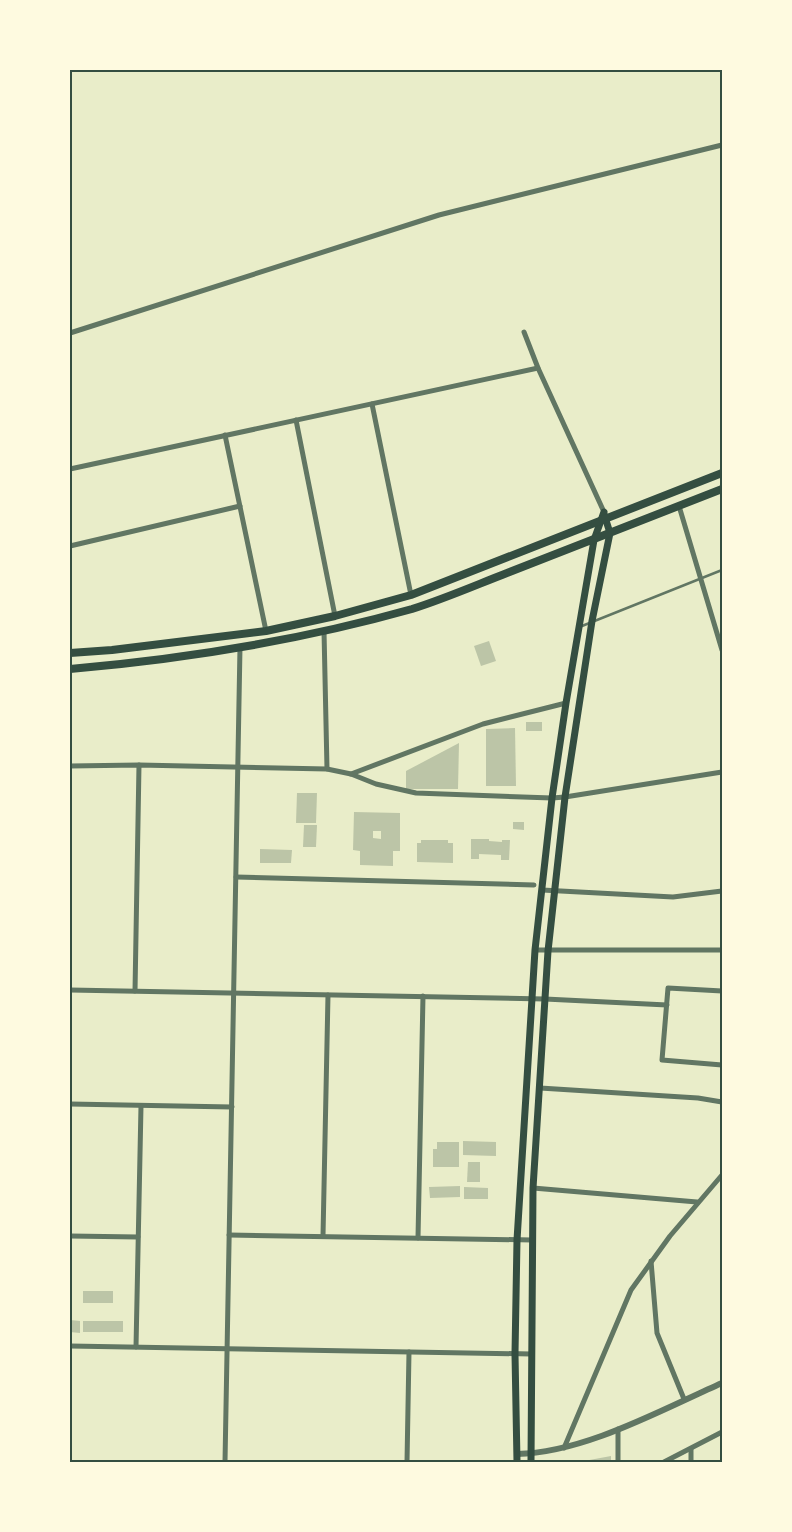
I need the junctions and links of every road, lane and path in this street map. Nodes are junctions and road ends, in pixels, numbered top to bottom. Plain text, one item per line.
1 (722, 145) edge
2 (70, 332) edge
3 (524, 332) dead end
4 (538, 368) junction
5 (372, 404) junction
6 (296, 420) junction
7 (225, 435) junction
8 (70, 469) edge
9 (722, 472) edge
10 (722, 489) edge
11 (240, 506) junction
12 (679, 506) junction
13 (603, 517) junction
14 (610, 533) junction
15 (594, 540) junction
16 (70, 546) edge
17 (722, 570) edge
18 (701, 579) junction
19 (411, 595) junction
20 (336, 616) junction
21 (592, 622) junction
22 (715, 626) junction
23 (578, 627) junction
24 (722, 627) edge
25 (266, 630) junction
26 (324, 631) junction
27 (240, 647) junction
28 (722, 650) edge
29 (70, 653) edge
30 (70, 669) edge
31 (566, 703) junction
32 (139, 765) junction
33 (70, 766) edge
34 (238, 767) junction
35 (327, 769) junction
36 (722, 772) edge
37 (351, 774) junction
38 (565, 797) junction
39 (552, 798) junction
40 (236, 877) junction
41 (534, 885) dead end
42 (542, 890) junction
43 (555, 891) junction
44 (722, 891) edge
45 (535, 950) junction
46 (548, 950) junction
47 (722, 950) edge
48 (70, 990) edge
49 (135, 991) junction
50 (722, 991) edge
51 (234, 993) junction
52 (328, 995) junction
53 (422, 996) junction
54 (532, 999) junction
55 (545, 999) junction
56 (667, 1005) junction
57 (722, 1065) edge
58 (540, 1088) junction
59 (722, 1102) edge
60 (70, 1104) edge
61 (140, 1106) junction
62 (232, 1107) junction
63 (722, 1174) edge
64 (533, 1188) junction
65 (697, 1202) junction
66 (229, 1235) junction
67 (70, 1236) edge
68 (138, 1236) junction
69 (324, 1236) junction
70 (418, 1238) junction
71 (517, 1240) junction
72 (532, 1240) junction
73 (651, 1262) junction
74 (70, 1346) edge
75 (136, 1347) junction
76 (227, 1349) junction
77 (409, 1352) junction
78 (515, 1354) junction
79 (531, 1354) junction
80 (722, 1383) edge
81 (684, 1400) junction
82 (618, 1429) junction
83 (722, 1432) edge
84 (564, 1448) junction
85 (691, 1449) junction
86 (517, 1454) junction
87 (531, 1454) junction
88 (225, 1462) edge
89 (407, 1462) edge
90 (517, 1462) edge
91 (531, 1462) edge
92 (618, 1462) edge
93 (664, 1462) edge
94 (691, 1462) edge

1 - 2 street
3 - 4 street
4 - 5 street
4 - 13 street
5 - 6 street
5 - 19 street
6 - 7 street
6 - 20 street
7 - 8 street
7 - 11 street
9 - 13 main road
10 - 12 main road
11 - 16 street
11 - 25 street
12 - 14 main road
12 - 18 street
13 - 14 main road
13 - 15 main road
13 - 19 main road
14 - 15 main road
14 - 21 main road
15 - 23 main road
15 - 26 main road
17 - 18 lane
18 - 21 lane
18 - 22 street
19 - 20 main road
20 - 25 main road
21 - 23 lane
21 - 38 main road
22 - 24 street
22 - 28 street
23 - 31 main road
25 - 29 main road
26 - 27 main road
26 - 35 street
27 - 30 main road
27 - 34 street
31 - 37 street
31 - 39 main road
32 - 33 street
32 - 34 street
32 - 49 street
34 - 35 street
34 - 40 street
35 - 37 street
36 - 38 street
37 - 39 street
38 - 39 street
38 - 43 main road
39 - 42 main road
40 - 41 street
40 - 51 street
42 - 43 street
42 - 45 main road
43 - 44 street
43 - 46 main road
45 - 46 street
45 - 54 main road
46 - 47 street
46 - 55 main road
48 - 49 street
49 - 51 street
50 - 56 street
51 - 52 street
51 - 62 street
52 - 53 street
52 - 69 street
53 - 54 street
53 - 70 street
54 - 55 street
54 - 71 main road
55 - 56 street
55 - 58 main road
56 - 57 street
58 - 59 street
58 - 64 main road
60 - 61 street
61 - 62 street
61 - 68 street
62 - 66 street
63 - 65 street
64 - 65 street
64 - 72 main road
65 - 73 street
66 - 69 street
66 - 76 street
67 - 68 street
68 - 75 street
69 - 70 street
70 - 71 street
71 - 72 street
71 - 78 main road
72 - 79 main road
73 - 81 street
73 - 84 street
74 - 75 street
75 - 76 street
76 - 77 street
76 - 88 street
77 - 78 street
77 - 89 street
78 - 79 street
78 - 86 main road
79 - 87 main road
80 - 81 street
81 - 82 street
82 - 84 street
82 - 92 street
83 - 85 street
84 - 87 street
85 - 93 street
85 - 94 street
86 - 87 street
86 - 90 main road
87 - 91 main road

